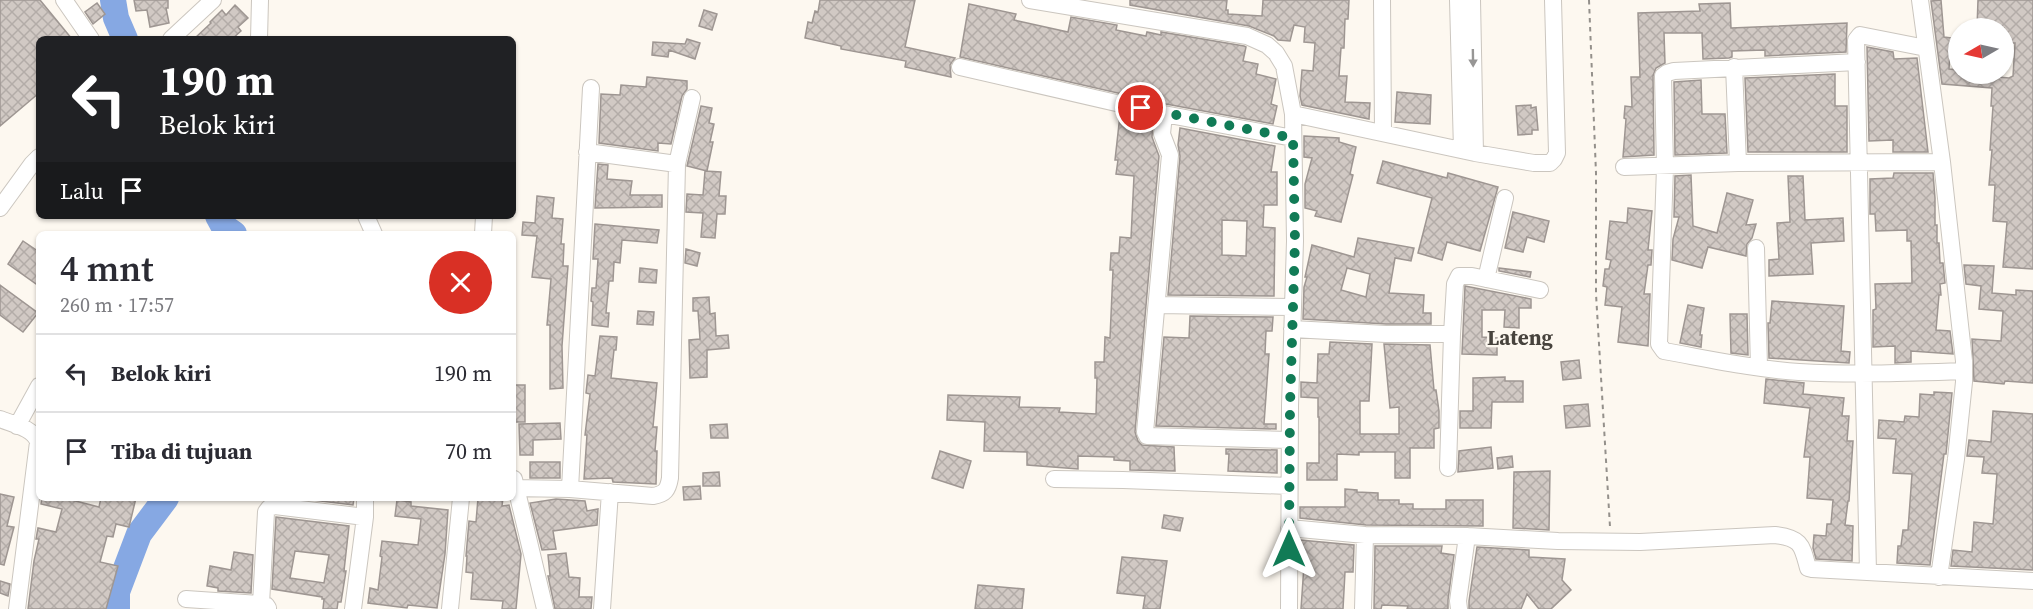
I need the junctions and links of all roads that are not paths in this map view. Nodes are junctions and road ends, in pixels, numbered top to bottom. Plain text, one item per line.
1 (64, 0) edge
2 (213, 0) edge
3 (260, 0) edge
4 (1030, 0) edge
5 (1382, 0) edge
6 (1458, 0) edge
7 (1472, 0) edge
8 (1553, 0) edge
9 (1920, 0) edge
10 (89, 36) edge
11 (174, 36) edge
12 (259, 36) edge
13 (1926, 48) junction
14 (1857, 62) junction
15 (1734, 67) junction
16 (960, 68) dead end
17 (591, 88) dead end
18 (692, 98) dead end
19 (1164, 114) junction
20 (1293, 114) junction
21 (1383, 132) junction
22 (1293, 138) junction
23 (587, 152) junction
24 (1469, 152) junction
25 (36, 160) edge
26 (1942, 162) junction
27 (1738, 163) junction
28 (1858, 163) junction
29 (677, 164) junction
30 (1624, 167) dead end
31 (1665, 167) junction
32 (1504, 198) dead end
33 (0, 208) edge
34 (1756, 248) dead end
35 (1486, 279) junction
36 (1540, 290) dead end
37 (1157, 305) junction
38 (1293, 307) junction
39 (1292, 329) junction
40 (1452, 334) junction
41 (1759, 368) junction
42 (1964, 371) junction
43 (1864, 374) junction
44 (36, 391) edge
45 (0, 418) edge
46 (17, 426) junction
47 (36, 436) edge
48 (1289, 440) junction
49 (36, 462) edge
50 (1448, 468) dead end
51 (1054, 479) dead end
52 (516, 484) edge
53 (1289, 486) junction
54 (570, 489) junction
55 (516, 492) edge
56 (610, 492) junction
57 (365, 501) edge
58 (460, 501) edge
59 (364, 517) junction
60 (1289, 528) junction
61 (1365, 535) junction
62 (1467, 536) junction
63 (1868, 572) junction
64 (1939, 577) junction
65 (2033, 581) edge
66 (186, 599) dead end
67 (265, 606) edge
68 (17, 609) edge
69 (352, 609) edge
70 (450, 609) edge
71 (545, 609) edge
72 (602, 609) edge
73 (1289, 609) edge
74 (1363, 609) edge
75 (1460, 609) edge

1 - 10 street
2 - 11 street
3 - 12 street
4 - 20 street
5 - 21 street
6 - 24 street
7 -> 24 street
8 - 24 street
9 - 13 street
13 - 14 street
13 - 26 street
14 - 15 street
14 - 28 street
15 - 27 street
15 - 31 street
16 - 19 street
17 - 23 street
18 - 29 street
19 - 22 street
19 - 37 street
20 - 21 street
20 - 22 street
21 - 24 street
22 - 38 street
23 - 29 street
23 - 54 street
25 - 33 street
26 - 28 street
26 - 42 street
27 - 28 street
27 - 31 street
28 - 43 street
29 - 56 street
30 - 31 street
31 - 41 street
32 - 35 street
34 - 41 street
35 - 36 street
35 - 40 street
37 - 38 street
37 - 48 street
38 - 39 street
39 - 40 street
39 - 48 street
40 - 50 street
41 - 43 street
42 - 43 street
42 - 64 street
43 - 63 street
44 - 46 street
45 - 46 street
46 - 47 street
48 - 53 street
49 - 68 street
51 - 53 street
52 - 54 street
53 - 60 street
54 - 56 street
55 - 71 street
56 - 72 street
57 - 59 street
58 - 70 street
59 - 67 street
59 - 69 street
60 - 61 street
60 - 73 street
61 - 62 street
61 - 74 street
62 - 63 street
62 - 75 street
63 - 64 street
64 - 65 street
66 - 67 street

